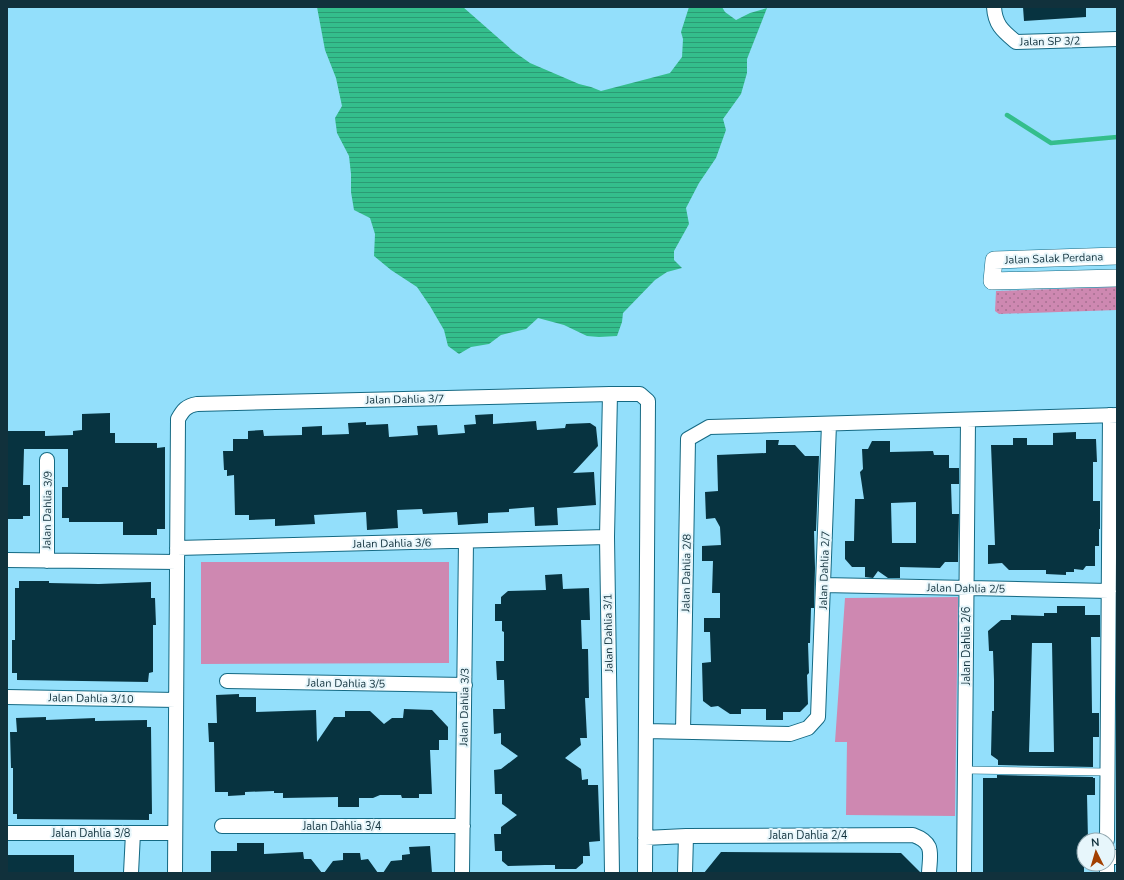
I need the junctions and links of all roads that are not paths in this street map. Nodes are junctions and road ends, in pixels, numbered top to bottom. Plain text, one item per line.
1 (994, 12) edge
2 (1117, 39) edge
3 (1117, 256) edge
4 (1117, 278) edge
5 (610, 394) junction
6 (1113, 415) edge
7 (968, 420) junction
8 (830, 424) junction
9 (48, 460) dead end
10 (607, 537) junction
11 (466, 541) junction
12 (177, 555) junction
13 (7, 560) edge
14 (46, 561) junction
15 (823, 585) junction
16 (966, 588) junction
17 (1108, 591) junction
18 (227, 681) dead end
19 (464, 685) junction
20 (7, 697) edge
21 (176, 700) junction
22 (646, 731) junction
23 (683, 732) junction
24 (1112, 732) edge
25 (965, 770) junction
26 (1108, 772) junction
27 (222, 826) dead end
28 (463, 826) junction
29 (1107, 832) edge
30 (7, 833) edge
31 (133, 833) junction
32 (175, 833) junction
33 (686, 836) junction
34 (645, 838) junction
35 (131, 873) edge
36 (174, 873) edge
37 (462, 873) edge
38 (612, 873) edge
39 (645, 873) edge
40 (685, 873) edge
41 (930, 873) edge
42 (964, 873) edge

1 - 2 street, Jalan SP 3/2
3 - 4 street, Jalan Salak Perdana
5 - 10 street, Jalan Dahlia 3/1
5 - 12 street, Jalan Dahlia 3/7
5 - 22 street, Jalan Dahlia 3/7
6 - 7 street
6 - 17 street
7 - 8 street
7 - 16 street, Jalan Dahlia 2/6
8 - 15 street, Jalan Dahlia 2/7
8 - 23 street, Jalan Dahlia 2/8
9 - 14 street, Jalan Dahlia 3/9
10 - 11 street, Jalan Dahlia 3/6
10 - 38 street, Jalan Dahlia 3/1
11 - 12 street, Jalan Dahlia 3/6
11 - 19 street, Jalan Dahlia 3/3
12 - 14 street, Jalan Dahlia 3/6
12 - 21 street
13 - 14 street, Jalan Dahlia 3/6
15 - 16 street, Jalan Dahlia 2/5
15 - 23 street, Jalan Dahlia 2/7
16 - 17 street, Jalan Dahlia 2/5
16 - 25 street, Jalan Dahlia 2/6
17 - 24 street
18 - 19 street, Jalan Dahlia 3/5
19 - 28 street, Jalan Dahlia 3/3
20 - 21 street, Jalan Dahlia 3/10
21 - 32 street
22 - 23 street
22 - 34 street
24 - 26 street
25 - 26 lane
25 - 42 street, Jalan Dahlia 2/6
26 - 29 street
27 - 28 street, Jalan Dahlia 3/4
28 - 37 street, Jalan Dahlia 3/3
30 - 31 street, Jalan Dahlia 3/8
31 - 32 street, Jalan Dahlia 3/8
31 - 35 street
32 - 36 street
33 - 34 street, Jalan Dahlia 2/4
33 - 40 street
33 - 41 street, Jalan Dahlia 2/4
34 - 39 street

